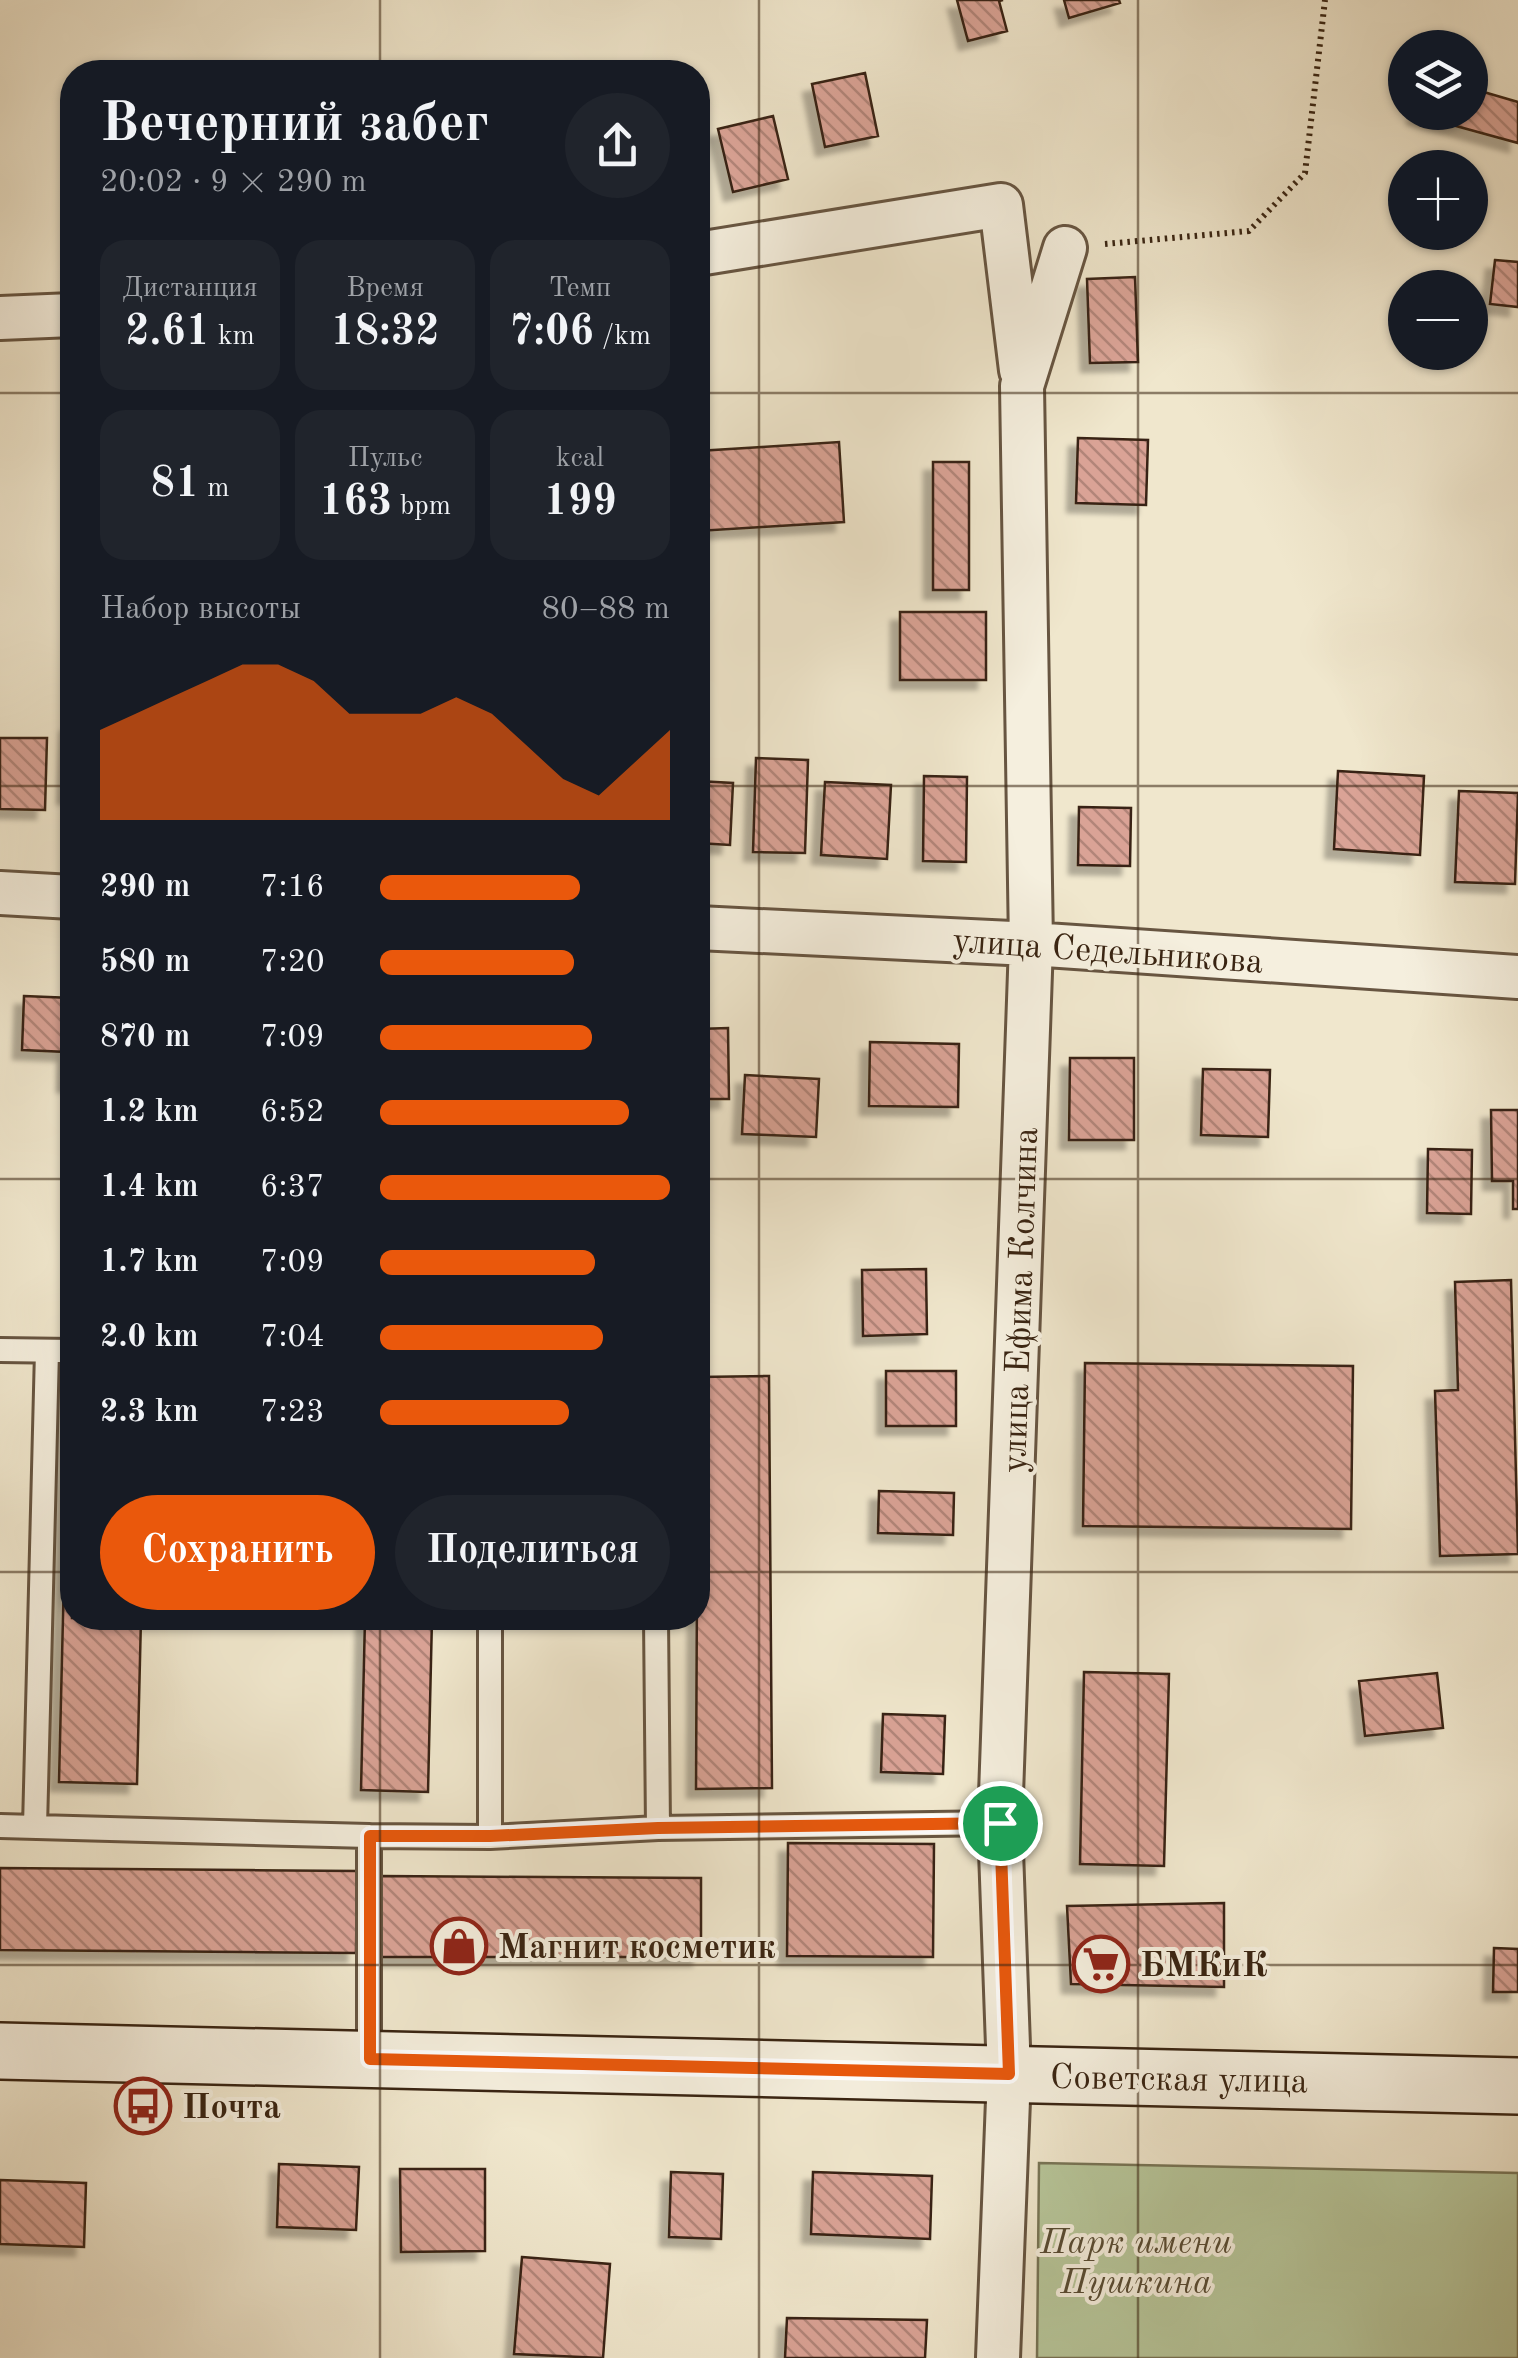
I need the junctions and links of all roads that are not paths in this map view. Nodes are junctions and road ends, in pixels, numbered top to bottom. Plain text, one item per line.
1 (1065, 248) road end
2 (710, 252) edge
3 (60, 316) edge
4 (0, 318) edge
5 (1022, 386) junction
6 (0, 894) edge
7 (60, 896) edge
8 (710, 929) edge
9 (1031, 944) junction
10 (1518, 977) edge
11 (0, 1350) edge
12 (47, 1351) junction
13 (60, 1351) edge
14 (490, 1630) edge
15 (656, 1630) edge
16 (1000, 1823) junction
17 (0, 1826) edge
18 (35, 1827) junction
19 (658, 1828) junction
20 (370, 1836) junction
21 (490, 1836) junction
22 (0, 2050) edge
23 (370, 2059) junction
24 (1009, 2074) junction
25 (1518, 2086) edge
26 (998, 2358) edge

1 - 5 street, улица Ефима Колчина
2 - 5 street
3 - 4 street
5 - 9 street, улица Ефима Колчина
6 - 7 street
8 - 9 street, улица Седельникова
9 - 10 street, улица Седельникова
9 - 16 street, улица Ефима Колчина
11 - 12 lane
12 - 13 lane
12 - 18 lane
14 - 21 lane
15 - 19 lane
16 - 19 lane
16 - 24 street, улица Ефима Колчина
17 - 18 lane
18 - 20 lane
19 - 21 lane
20 - 21 lane
20 - 23 lane
22 - 23 main road, Советская улица
23 - 24 main road, Советская улица
24 - 25 main road, Советская улица
24 - 26 street, улица Ефима Колчина

